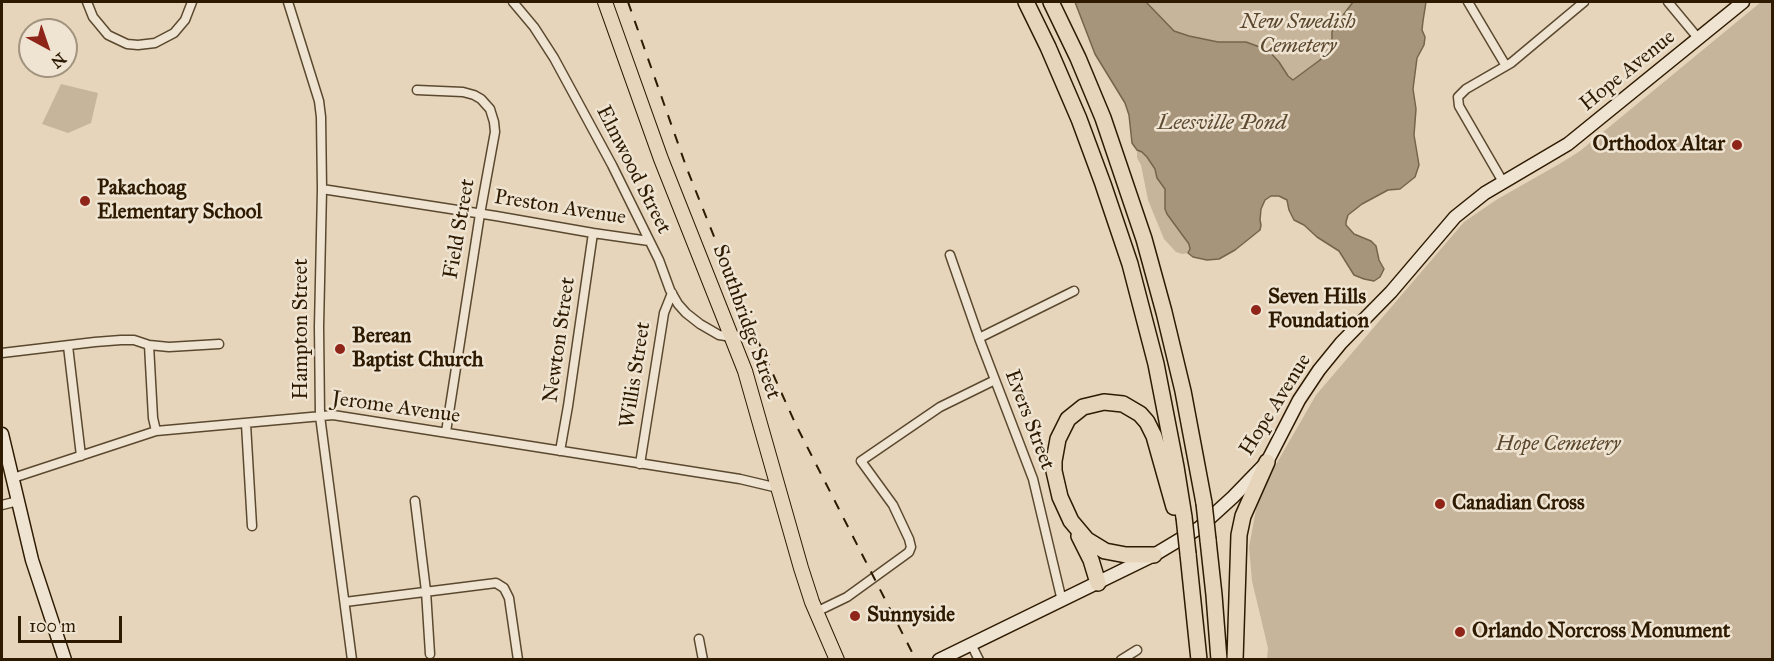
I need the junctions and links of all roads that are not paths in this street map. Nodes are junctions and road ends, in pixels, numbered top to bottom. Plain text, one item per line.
1 (87, 2) edge
2 (192, 2) edge
3 (288, 2) edge
4 (513, 2) edge
5 (605, 2) edge
6 (1026, 2) edge
7 (1051, 2) edge
8 (1467, 2) edge
9 (1584, 2) edge
10 (1668, 2) edge
11 (1743, 2) edge
12 (1698, 38) junction
13 (1506, 66) junction
14 (417, 90) dead end
15 (1503, 182) junction
16 (322, 189) junction
17 (480, 214) junction
18 (593, 233) junction
19 (649, 241) junction
20 (951, 255) dead end
21 (1074, 291) dead end
22 (672, 293) junction
23 (732, 337) junction
24 (979, 338) junction
25 (219, 344) dead end
26 (68, 345) junction
27 (149, 345) junction
28 (2, 353) edge
29 (995, 380) junction
30 (320, 416) junction
31 (246, 424) junction
32 (156, 431) junction
33 (446, 432) junction
34 (2, 437) edge
35 (560, 451) junction
36 (81, 456) junction
37 (1267, 462) junction
38 (640, 464) junction
39 (13, 478) junction
40 (778, 488) junction
41 (18, 501) junction
42 (415, 501) dead end
43 (2, 505) edge
44 (1181, 519) junction
45 (1071, 521) junction
46 (252, 526) dead end
47 (1154, 555) junction
48 (1098, 583) junction
49 (426, 591) junction
50 (1062, 601) junction
51 (345, 602) junction
52 (816, 612) junction
53 (699, 639) dead end
54 (971, 644) junction
55 (1137, 650) dead end
56 (430, 654) dead end
57 (64, 659) edge
58 (352, 660) edge
59 (518, 660) edge
60 (704, 660) edge
61 (837, 660) edge
62 (939, 660) edge
63 (979, 660) edge
64 (1121, 660) edge
65 (1199, 660) edge
66 (1219, 660) edge
67 (1235, 660) edge

1 - 2 street
3 - 16 street, Hampton Street
4 - 19 street, Elmwood Street
5 - 23 main road, Southbridge Street
6 - 44 highway
7 - 66 highway, bridge
8 - 13 street
9 - 13 street
10 - 12 street
11 - 12 main road, Hope Avenue
12 - 15 main road, Hope Avenue
13 - 15 street
14 - 17 street, Field Street
15 - 37 main road, Hope Avenue
16 - 17 street, Preston Avenue
16 - 30 street, Hampton Street
17 - 18 street, Preston Avenue
17 - 33 street, Field Street
18 - 19 street, Preston Avenue
18 - 35 street, Newton Street
19 - 22 street, Elmwood Street
20 - 24 street, Evers Street
21 - 24 street
22 - 23 street, Elmwood Street
22 - 38 street, Willis Street
23 - 40 main road, Southbridge Street
24 - 29 street, Evers Street
25 - 27 street
26 - 27 street
26 - 28 street
26 - 36 street
27 - 32 street
29 - 50 street, Evers Street
29 - 52 street
30 - 31 street, Jerome Avenue
30 - 33 street, Jerome Avenue
30 - 51 street, Hampton Street
31 - 32 street, Jerome Avenue
31 - 46 street
32 - 36 street, Jerome Avenue
33 - 35 street, Jerome Avenue
34 - 39 main road
35 - 38 street, Jerome Avenue
36 - 39 street, Jerome Avenue
37 - 47 main road, Hope Avenue
37 - 67 highway
38 - 40 street, Jerome Avenue
39 - 41 main road
40 - 52 main road, Southbridge Street
41 - 43 street
41 - 57 main road
42 - 49 street
44 - 45 highway
44 - 65 highway, bridge
45 - 47 highway
45 - 48 highway
47 - 48 main road, Hope Avenue
48 - 50 main road, Hope Avenue
49 - 51 street
49 - 56 street
49 - 59 street
50 - 54 main road, Hope Avenue
51 - 58 street, Hampton Street
52 - 61 main road, Southbridge Street
53 - 60 street
54 - 62 main road, Hope Avenue
54 - 63 street
55 - 64 street

